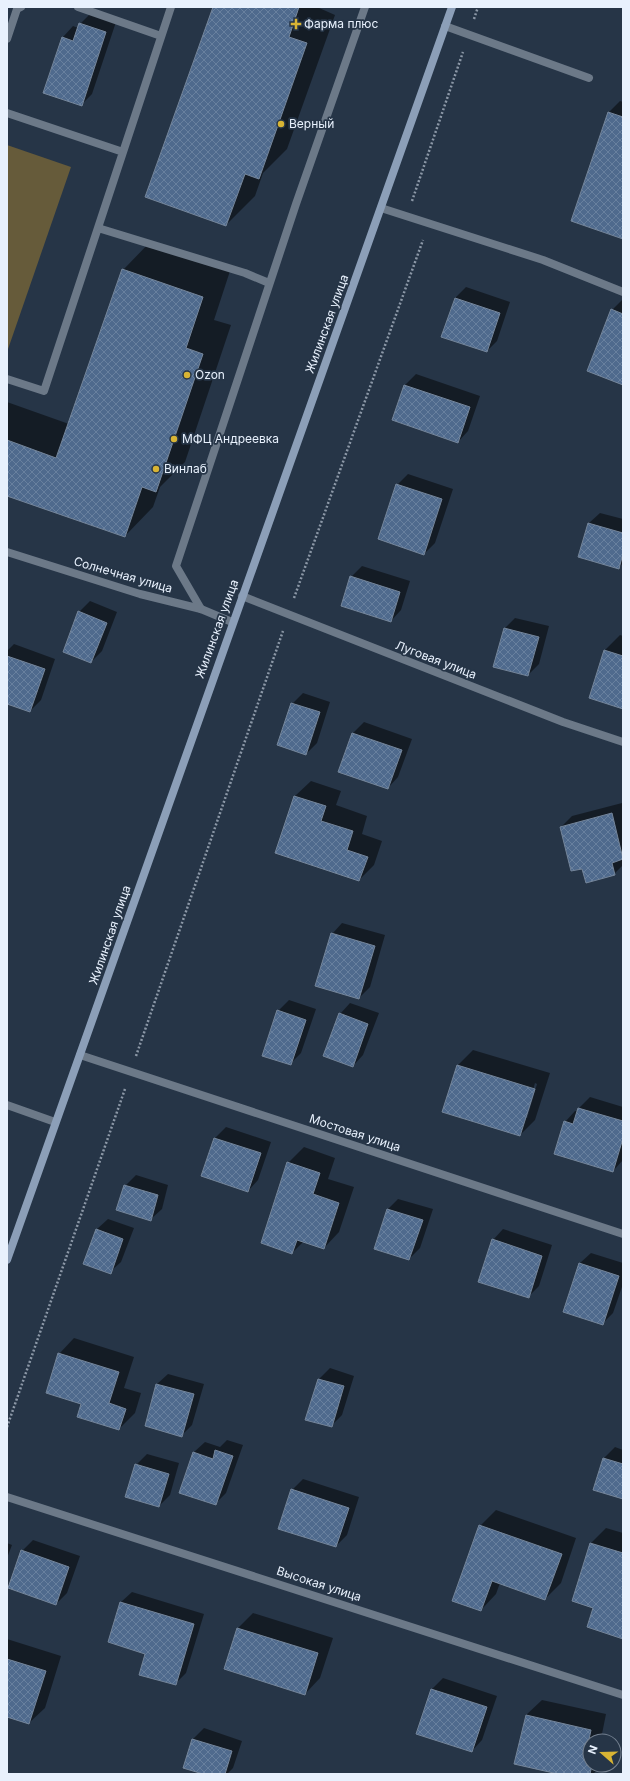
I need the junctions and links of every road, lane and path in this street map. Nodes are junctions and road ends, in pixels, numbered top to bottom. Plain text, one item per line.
1 (21, 7) edge
2 (78, 7) edge
3 (171, 7) edge
4 (365, 7) edge
5 (452, 7) edge
6 (478, 7) edge
7 (445, 26) junction
8 (469, 34) junction
9 (161, 36) junction
10 (7, 39) edge
11 (589, 78) dead end
12 (7, 113) edge
13 (123, 152) junction
14 (381, 208) junction
15 (407, 216) junction
16 (429, 224) junction
17 (98, 228) junction
18 (269, 283) junction
19 (623, 292) edge
20 (7, 379) edge
21 (7, 552) edge
22 (242, 596) junction
23 (201, 609) junction
24 (288, 615) junction
25 (232, 622) junction
26 (623, 742) edge
27 (80, 1055) junction
28 (131, 1072) junction
29 (7, 1105) edge
30 (55, 1122) junction
31 (623, 1234) edge
32 (7, 1260) edge
33 (7, 1427) edge
34 (7, 1497) edge
35 (623, 1695) edge

1 - 10 street
2 - 9 street
3 - 9 street
4 - 18 street
5 - 7 main road, Жилинская улица
6 - 8 path
7 - 8 street
7 - 14 main road, Жилинская улица
8 - 11 street
8 - 15 path
9 - 13 street
12 - 13 street
13 - 17 street
14 - 15 street
14 - 22 main road, Жилинская улица
15 - 16 street
16 - 19 street
16 - 24 path
17 - 18 street
17 - 20 street
18 - 23 street
21 - 23 street, Солнечная улица
22 - 24 street, Луговая улица
22 - 25 main road, Жилинская улица
23 - 25 street, Солнечная улица
24 - 26 street, Луговая улица
24 - 28 path
25 - 27 main road, Жилинская улица
27 - 28 street, Мостовая улица
27 - 30 main road, Жилинская улица
28 - 31 street, Мостовая улица
28 - 33 path
29 - 30 street
30 - 32 main road, Жилинская улица
34 - 35 street, Высокая улица

